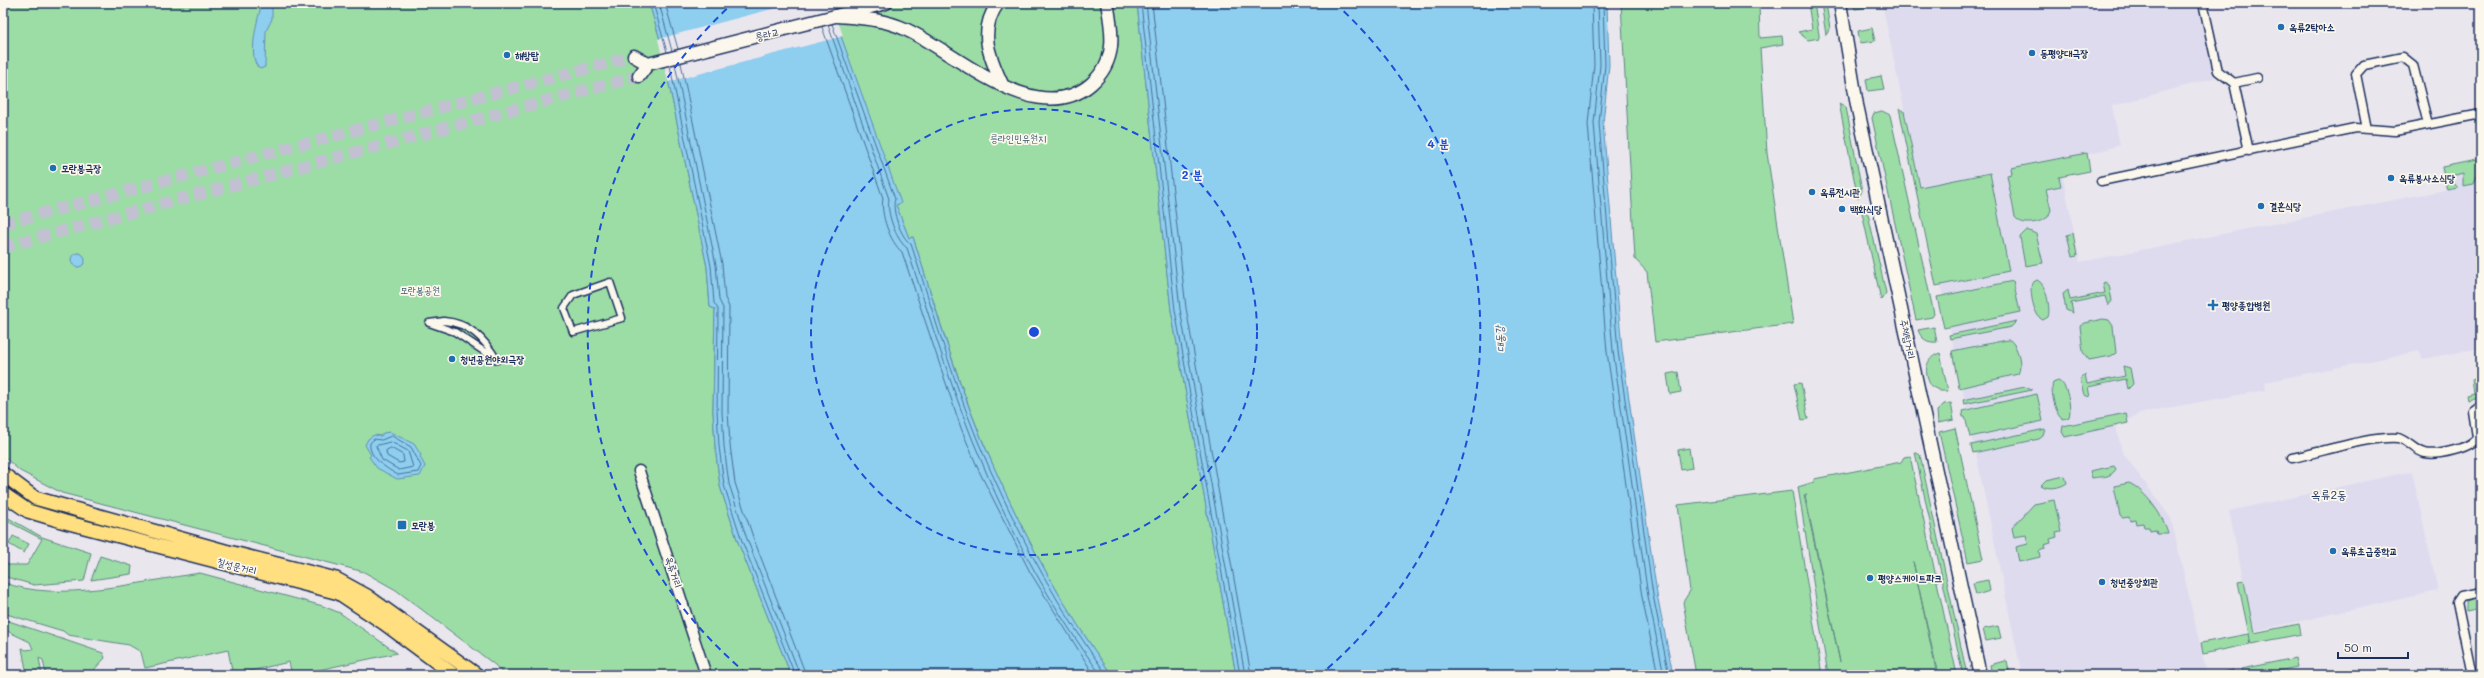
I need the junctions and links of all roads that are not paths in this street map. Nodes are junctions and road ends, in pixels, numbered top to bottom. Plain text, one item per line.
1 (886, 3) edge
2 (998, 3) edge
3 (1107, 3) edge
4 (1840, 3) edge
5 (2203, 3) edge
6 (837, 16) junction
7 (634, 56) tunnel mouth
8 (648, 64) junction
9 (639, 76) tunnel mouth
10 (2257, 78) dead end
11 (2234, 83) junction
12 (1002, 84) junction
13 (2481, 114) edge
14 (2428, 124) junction
15 (2367, 129) junction
16 (2249, 151) junction
17 (2101, 181) dead end
18 (564, 308) joint
19 (429, 324) joint
20 (2481, 405) edge
21 (2292, 458) dead end
22 (640, 471) dead end
23 (3, 474) edge
24 (3, 494) edge
25 (2481, 592) edge
26 (454, 675) edge
27 (477, 675) edge
28 (706, 675) edge
29 (1980, 675) edge
30 (2472, 675) edge

1 - 6 main road, 릉라교
2 - 12 main road
3 - 12 main road
4 - 29 main road, 주체탑거리
5 - 11 street
6 - 8 main road, 릉라교
6 - 12 main road
7 - 8 main road
8 - 9 main road
10 - 11 street
11 - 16 street
13 - 14 street
14 - 15 street
14 - 15 street
15 - 16 street
16 - 17 street
18 - 18 street
19 - 19 street
20 - 21 street
22 - 28 street, 옥류거리
23 - 27 main road, 칠성문거리
24 - 26 main road, 칠성문거리
25 - 30 street

